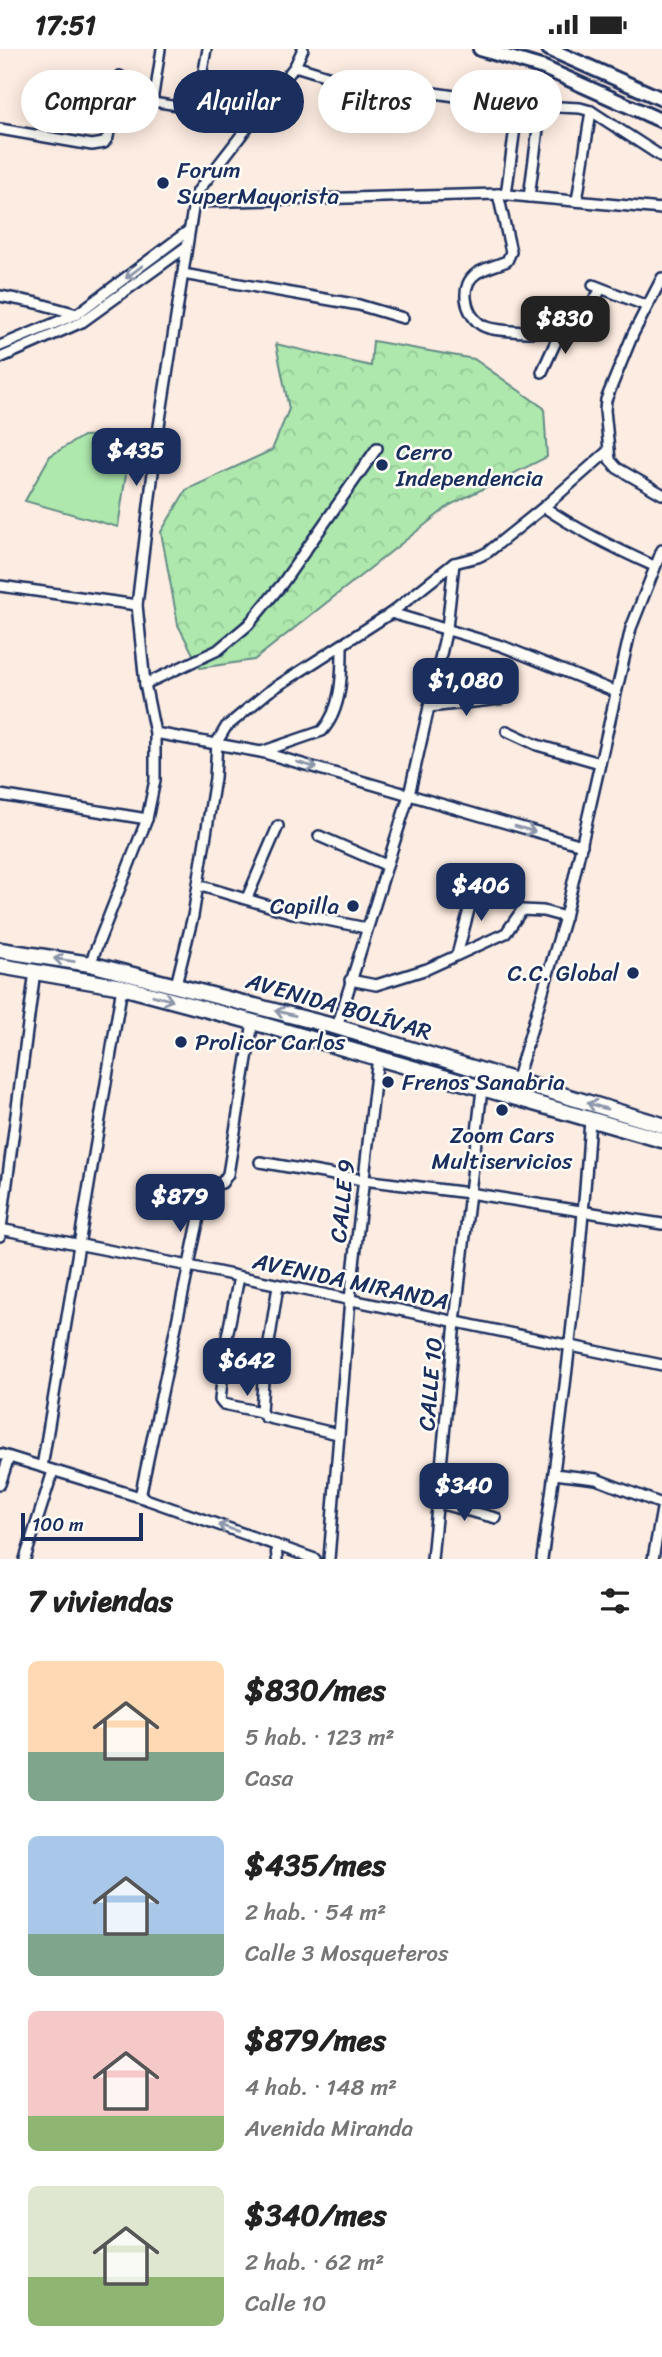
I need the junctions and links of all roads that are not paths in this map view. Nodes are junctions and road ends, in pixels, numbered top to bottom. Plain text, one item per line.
1 (161, 49) edge
2 (207, 49) edge
3 (303, 49) edge
4 (480, 49) edge
5 (549, 49) edge
6 (295, 66) junction
7 (450, 95) edge
8 (662, 99) edge
9 (562, 107) edge
10 (591, 111) junction
11 (662, 121) edge
12 (0, 129) edge
13 (21, 133) edge
14 (23, 133) edge
15 (109, 133) edge
16 (513, 133) edge
17 (537, 133) edge
18 (662, 157) edge
19 (502, 195) junction
20 (529, 197) junction
21 (577, 201) junction
22 (194, 202) junction
23 (662, 209) edge
24 (188, 231) junction
25 (186, 247) junction
26 (183, 274) junction
27 (662, 278) edge
28 (0, 296) edge
29 (647, 306) junction
30 (79, 318) junction
31 (403, 318) dead end
32 (562, 328) junction
33 (0, 346) edge
34 (0, 358) edge
35 (542, 372) dead end
36 (377, 448) dead end
37 (608, 451) junction
38 (662, 494) edge
39 (544, 507) junction
40 (662, 550) edge
41 (454, 563) junction
42 (654, 566) junction
43 (0, 586) edge
44 (137, 605) junction
45 (391, 613) junction
46 (447, 628) junction
47 (342, 646) junction
48 (145, 684) junction
49 (616, 692) junction
50 (500, 699) dead end
51 (429, 707) junction
52 (507, 731) dead end
53 (155, 733) junction
54 (217, 742) junction
55 (261, 752) junction
56 (600, 763) junction
57 (0, 795) edge
58 (409, 795) junction
59 (147, 819) junction
60 (278, 825) dead end
61 (319, 836) dead end
62 (582, 845) junction
63 (386, 865) junction
64 (478, 882) dead end
65 (198, 885) junction
66 (247, 898) junction
67 (565, 917) junction
68 (366, 928) junction
69 (0, 950) edge
70 (457, 955) junction
71 (90, 964) junction
72 (0, 966) edge
73 (36, 971) junction
74 (350, 980) junction
75 (176, 985) junction
76 (122, 987) junction
77 (253, 1022) junction
78 (337, 1027) junction
79 (378, 1057) junction
80 (516, 1081) junction
81 (482, 1089) junction
82 (512, 1097) junction
83 (590, 1119) junction
84 (662, 1125) edge
85 (662, 1140) edge
86 (260, 1162) dead end
87 (363, 1180) junction
88 (204, 1186) dead end
89 (469, 1193) junction
90 (201, 1208) dead end
91 (584, 1211) junction
92 (662, 1224) edge
93 (0, 1232) edge
94 (81, 1244) junction
95 (189, 1266) junction
96 (239, 1277) junction
97 (278, 1286) junction
98 (350, 1299) junction
99 (455, 1322) junction
100 (226, 1342) junction
101 (569, 1346) junction
102 (267, 1351) junction
103 (662, 1365) edge
104 (261, 1412) junction
105 (338, 1434) junction
106 (5, 1456) edge
107 (42, 1467) junction
108 (53, 1471) junction
109 (554, 1474) junction
110 (0, 1484) edge
111 (140, 1497) junction
112 (438, 1503) junction
113 (662, 1506) edge
114 (496, 1518) dead end
115 (276, 1545) junction
116 (25, 1559) edge
117 (277, 1559) edge
118 (315, 1559) edge
119 (329, 1559) edge
120 (432, 1559) edge
121 (542, 1559) edge
122 (653, 1559) edge

1 - 2 street
3 - 6 street
4 - 11 street
5 - 8 street
6 - 7 street
6 - 22 street
9 - 10 street
10 - 18 street
10 - 21 street
12 - 13 street
14 - 15 street
16 - 19 street
17 - 20 street
19 - 20 street
19 - 22 street
19 - 32 street
20 - 21 street
21 - 23 street
22 - 24 street
24 - 25 street
24 -> 30 street
25 - 26 street
25 - 30 street
26 - 31 street
26 - 44 street
27 - 29 street
28 - 30 street
29 - 32 street
29 - 37 street
30 - 33 street
30 - 34 street
32 - 35 street
36 - 48 street
37 - 38 street
37 - 39 street
39 - 41 street
39 - 42 street
40 - 42 street
41 - 45 street
41 - 46 street
42 - 49 street
43 - 44 street
44 - 48 street
45 - 46 street
45 - 47 street
46 - 49 street
46 - 51 street
47 - 54 street
47 - 55 street
48 - 53 street
49 - 56 street
50 - 51 street
51 - 58 street
52 - 56 street
53 - 54 street
53 - 59 street
54 - 55 street
54 - 65 street
55 -> 58 street
56 - 62 street
57 - 59 street
58 -> 62 street
58 - 63 street
59 - 71 street
60 - 66 street
61 - 63 street
62 - 67 street
63 - 68 street
64 - 70 street
65 - 66 street
65 - 75 street
66 - 68 street
67 - 70 street
67 - 80 street
68 - 74 street
71 -> 69 main road, AVENIDA BOLÍVAR
70 - 74 street
71 - 75 main road, AVENIDA BOLÍVAR
72 - 73 main road, AVENIDA BOLÍVAR
73 - 76 main road, AVENIDA BOLÍVAR
73 - 93 street
74 - 78 street
78 -> 75 main road, AVENIDA BOLÍVAR
76 -> 77 main road, AVENIDA BOLÍVAR
76 - 94 street
77 - 79 main road, AVENIDA BOLÍVAR
77 - 88 street
78 - 80 main road, AVENIDA BOLÍVAR
79 - 81 main road, AVENIDA BOLÍVAR
79 - 87 street, CALLE 9
80 - 82 street
84 -> 80 main road, AVENIDA BOLÍVAR
81 - 82 main road, AVENIDA BOLÍVAR
81 - 89 street, CALLE 10
82 - 83 main road, AVENIDA BOLÍVAR
83 - 85 main road, AVENIDA BOLÍVAR
83 - 91 street
86 - 87 street
87 - 89 street
87 - 98 street, CALLE 9
89 - 91 street
89 - 99 street, CALLE 10
90 - 95 street
91 - 92 street
91 - 101 street
93 - 94 street, AVENIDA MIRANDA
94 - 95 street, AVENIDA MIRANDA
94 - 107 street
95 - 96 street, AVENIDA MIRANDA
95 - 111 street
96 - 97 street, AVENIDA MIRANDA
96 - 100 street
97 - 98 street, AVENIDA MIRANDA
97 - 102 street
98 - 99 street, AVENIDA MIRANDA
98 - 105 street, CALLE 9
99 - 101 street, AVENIDA MIRANDA
99 - 112 street, CALLE 10
100 - 102 street
100 - 104 street
101 - 103 street, AVENIDA MIRANDA
101 - 109 street
102 - 104 street
104 - 105 street
105 - 119 street, CALLE 9
106 - 107 street
106 - 110 street
107 - 108 street
108 - 111 street
108 - 116 street
109 - 113 street
109 - 121 street
115 -> 111 street
112 - 114 street
112 - 120 street, CALLE 10
113 - 122 street
115 - 117 street
115 - 118 street

